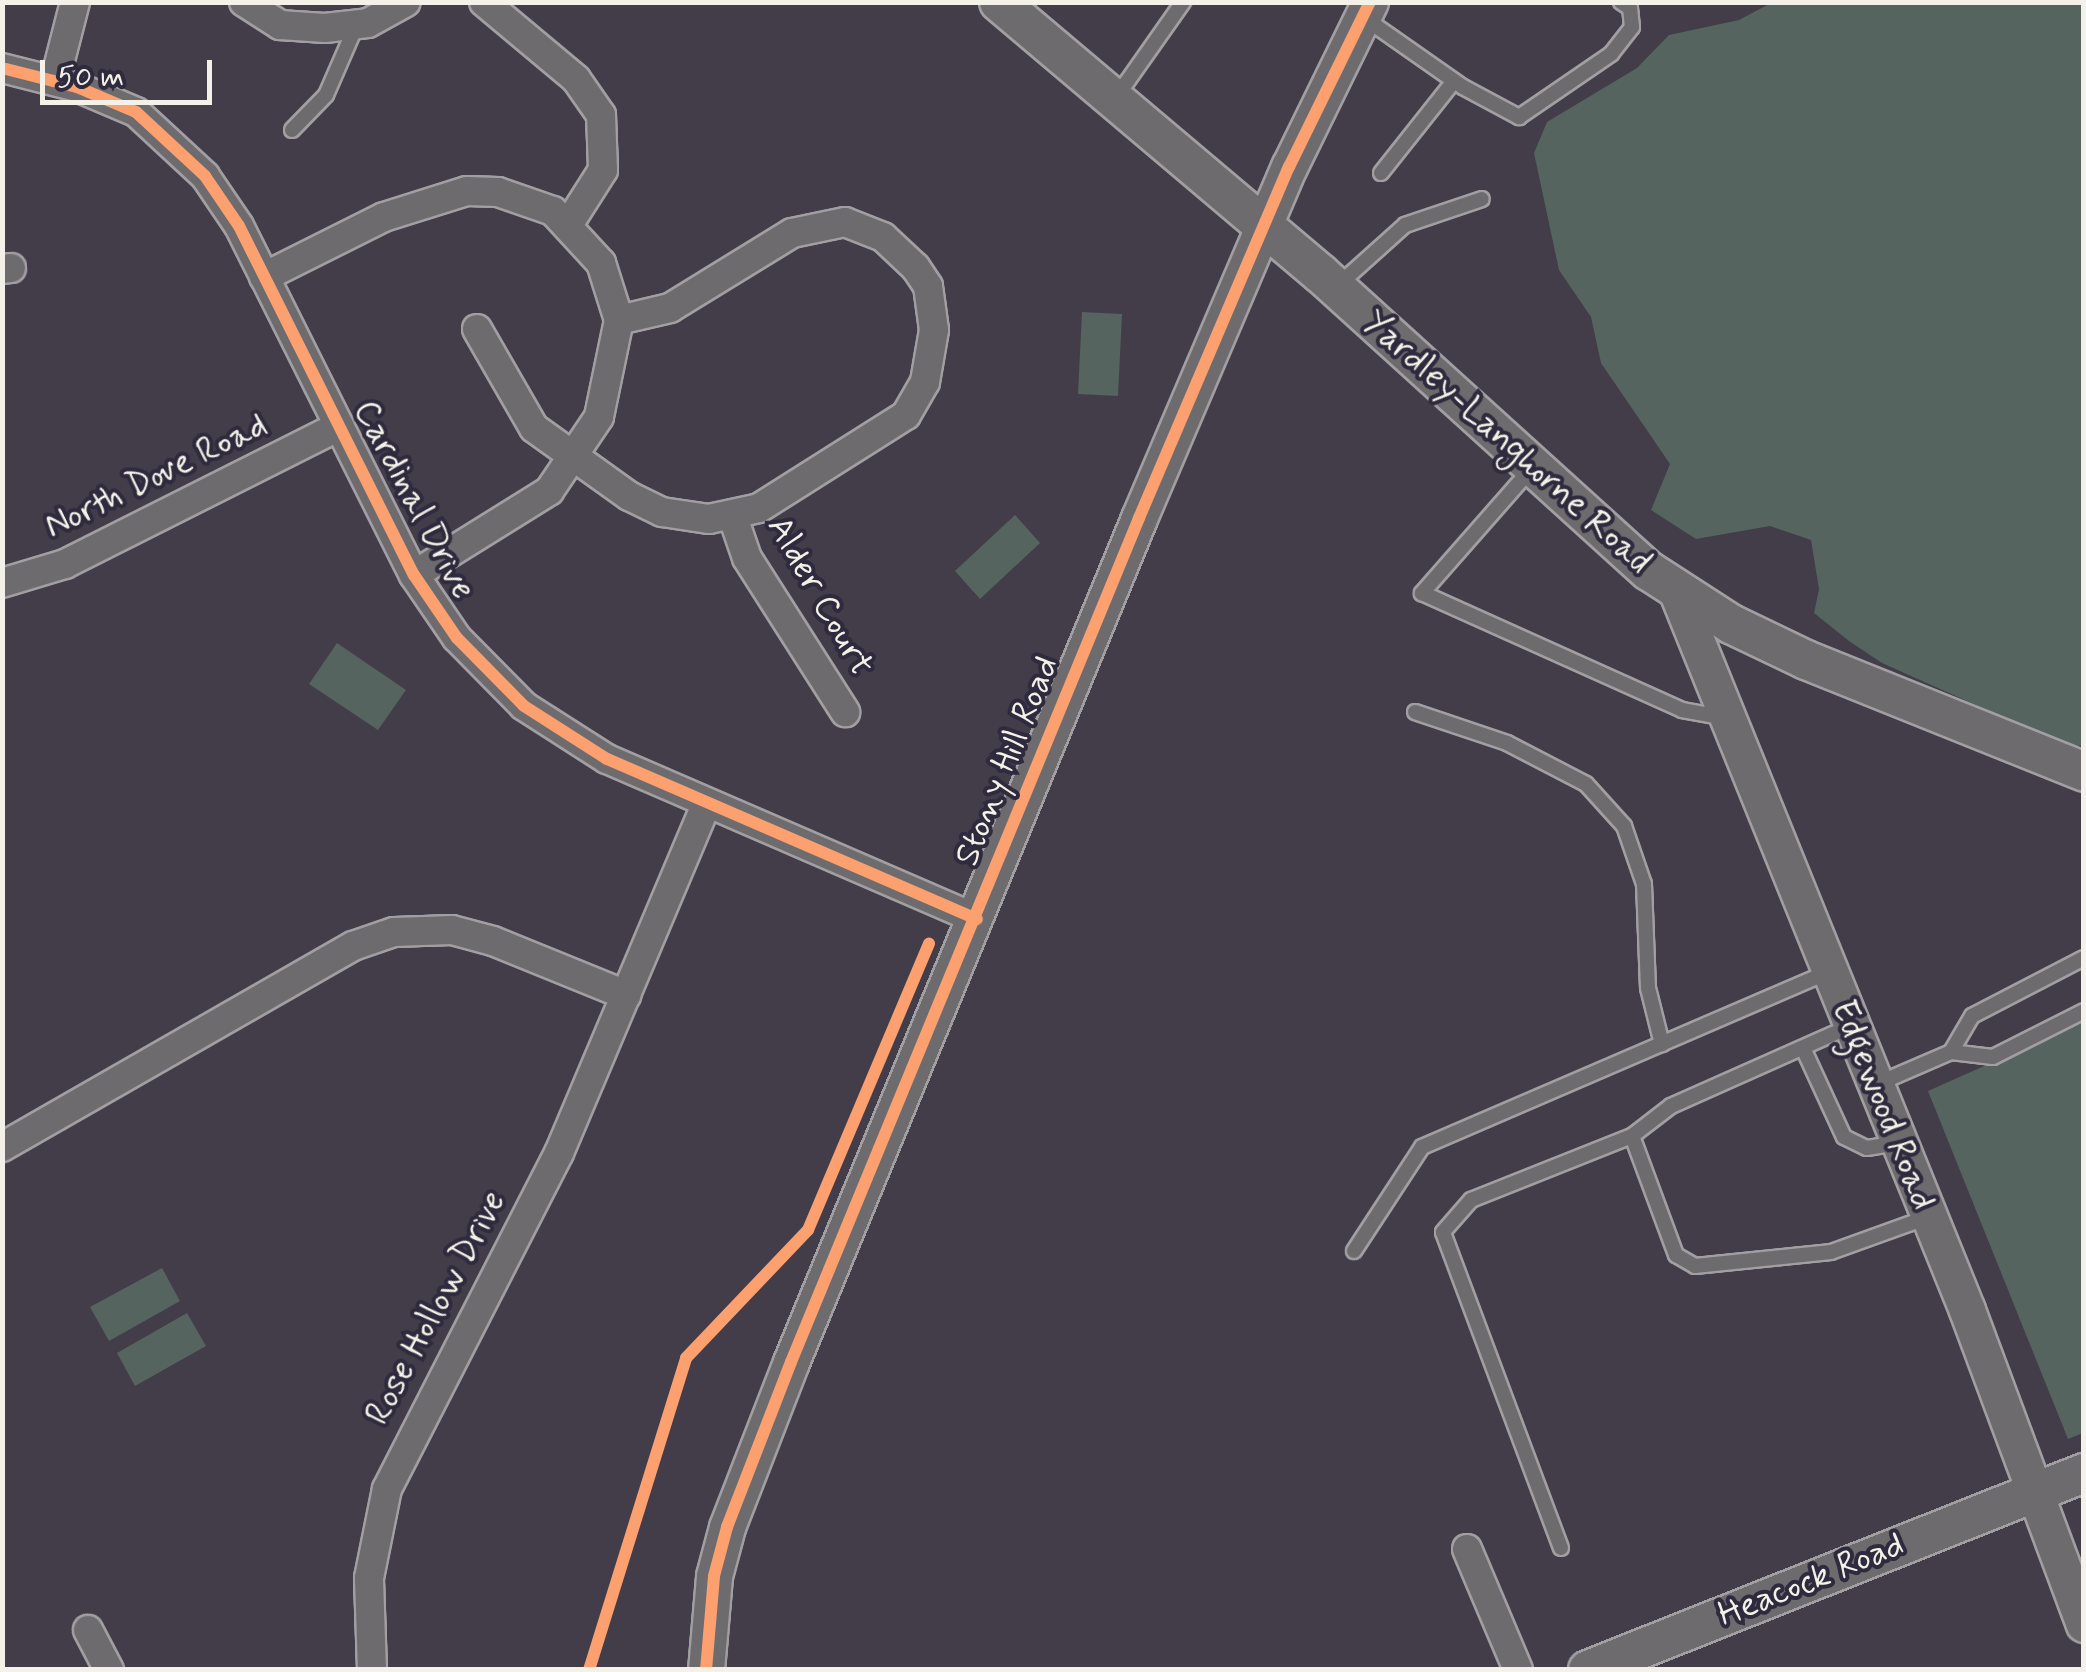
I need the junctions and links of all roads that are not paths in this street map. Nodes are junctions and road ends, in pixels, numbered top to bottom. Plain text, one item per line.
1 (75, 2) edge
2 (244, 2) edge
3 (406, 2) edge
4 (484, 2) edge
5 (999, 2) edge
6 (1183, 2) edge
7 (1621, 2) edge
8 (1366, 10) edge
9 (356, 26) junction
10 (2, 68) edge
11 (55, 80) junction
12 (1454, 80) junction
13 (1114, 99) junction
14 (292, 130) dead end
15 (1381, 174) dead end
16 (1482, 200) dead end
17 (570, 222) junction
18 (1266, 226) junction
19 (264, 277) junction
20 (1335, 287) junction
21 (618, 320) junction
22 (477, 329) dead end
23 (339, 426) junction
24 (574, 459) junction
25 (1532, 468) junction
26 (733, 517) junction
27 (414, 575) junction
28 (2, 582) edge
29 (1676, 590) junction
30 (845, 712) dead end
31 (1415, 712) dead end
32 (1727, 718) junction
33 (2084, 772) edge
34 (707, 802) junction
35 (977, 919) junction
36 (2084, 958) edge
37 (1829, 972) junction
38 (626, 995) junction
39 (2084, 1011) edge
40 (1852, 1026) junction
41 (1662, 1044) junction
42 (1803, 1048) junction
43 (1951, 1052) junction
44 (1876, 1084) junction
45 (1632, 1136) junction
46 (1898, 1142) junction
47 (2, 1147) edge
48 (1929, 1217) junction
49 (1354, 1250) dead end
50 (2084, 1473) edge
51 (2035, 1492) junction
52 (1561, 1548) dead end
53 (1466, 1550) dead end
54 (2084, 1624) edge
55 (88, 1630) dead end
56 (109, 1670) edge
57 (372, 1670) edge
58 (706, 1670) edge
59 (1518, 1670) edge
60 (1588, 1670) edge

1 - 11 street
2 - 9 street
3 - 9 street
4 - 17 street
5 - 13 main road, Yardley-Langhorne Road
6 - 13 lane
7 - 12 lane
8 - 12 lane
8 - 18 street, Stony Hill Road
9 - 14 lane
10 - 11 street, Cardinal Drive
11 - 19 street, Cardinal Drive
12 - 15 lane
13 - 18 main road, Yardley-Langhorne Road
16 - 20 lane
17 - 19 street
17 - 21 street
18 - 20 main road, Yardley-Langhorne Road
18 - 35 street, Stony Hill Road
19 - 23 street, Cardinal Drive
20 - 25 main road, Yardley-Langhorne Road
21 - 24 street
21 - 26 street
22 - 24 street
23 - 27 street, Cardinal Drive
23 - 28 street, North Dove Road
24 - 26 street
24 - 27 street
25 - 29 main road, Yardley-Langhorne Road
25 - 32 lane
26 - 30 street, Alder Court
27 - 34 street, Cardinal Drive
29 - 32 street, Edgewood Road
29 - 33 main road, Yardley-Langhorne Road
31 - 41 lane
32 - 37 street, Edgewood Road
34 - 35 street, Cardinal Drive
34 - 38 street, Rose Hollow Drive
35 - 58 street, Stony Hill Road
36 - 43 lane
37 - 40 street, Edgewood Road
37 - 41 lane
38 - 47 street
38 - 57 street, Rose Hollow Drive
39 - 43 lane
40 - 42 lane
40 - 44 street, Edgewood Road
41 - 49 lane
42 - 45 lane
42 - 46 lane
43 - 44 lane
44 - 46 street, Edgewood Road
45 - 48 lane
45 - 52 lane
46 - 48 street, Edgewood Road
48 - 51 street, Edgewood Road
50 - 51 main road, Heacock Road
51 - 54 street, Edgewood Road
51 - 60 main road, Heacock Road
53 - 59 street
55 - 56 street

